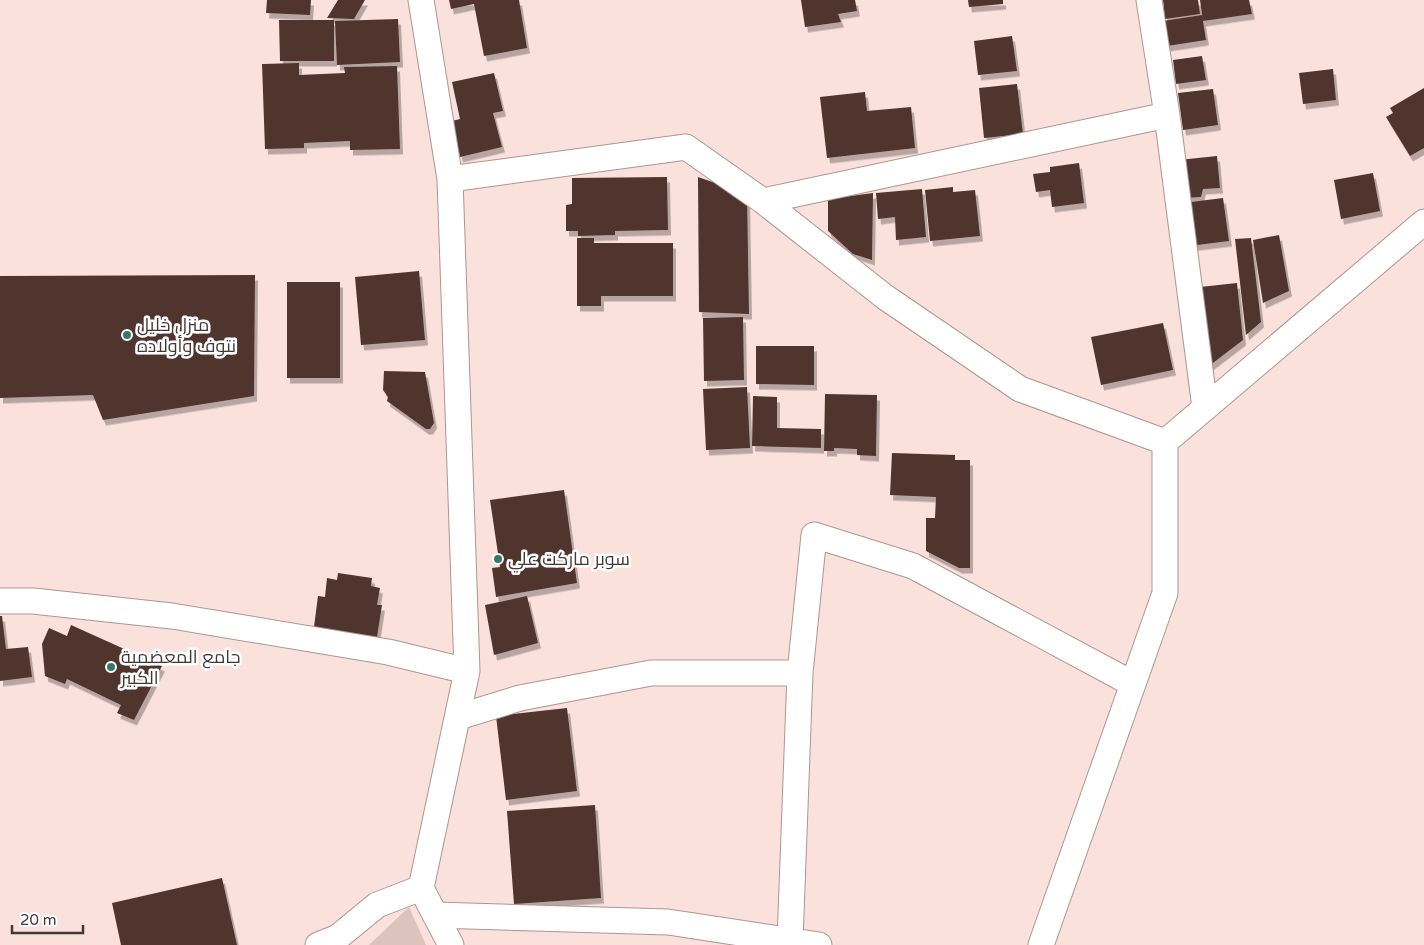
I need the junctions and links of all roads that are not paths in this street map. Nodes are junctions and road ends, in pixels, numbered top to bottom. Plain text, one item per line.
1 (421, 0) edge
2 (1149, 0) edge
3 (1167, 115) junction
4 (450, 178) junction
5 (763, 201) junction
6 (1424, 222) edge
7 (1205, 408) junction
8 (1165, 442) junction
9 (0, 601) edge
10 (468, 671) junction
11 (800, 673) junction
12 (1133, 684) junction
13 (458, 717) junction
14 (421, 888) junction
15 (435, 915) junction
16 (790, 941) junction
17 (318, 945) edge
18 (451, 945) edge
19 (819, 945) edge
20 (1041, 945) edge

1 - 4 street
2 - 3 street
3 - 5 street
3 - 7 street
4 - 5 street
4 - 10 street
5 - 8 street
6 - 7 street
7 - 8 street
8 - 12 street
9 - 10 street
10 - 13 street
11 - 12 street
11 - 13 street
11 - 16 street
12 - 20 street
13 - 14 street
14 - 15 street
14 - 17 street
15 - 16 street
15 - 18 street
16 - 19 street

